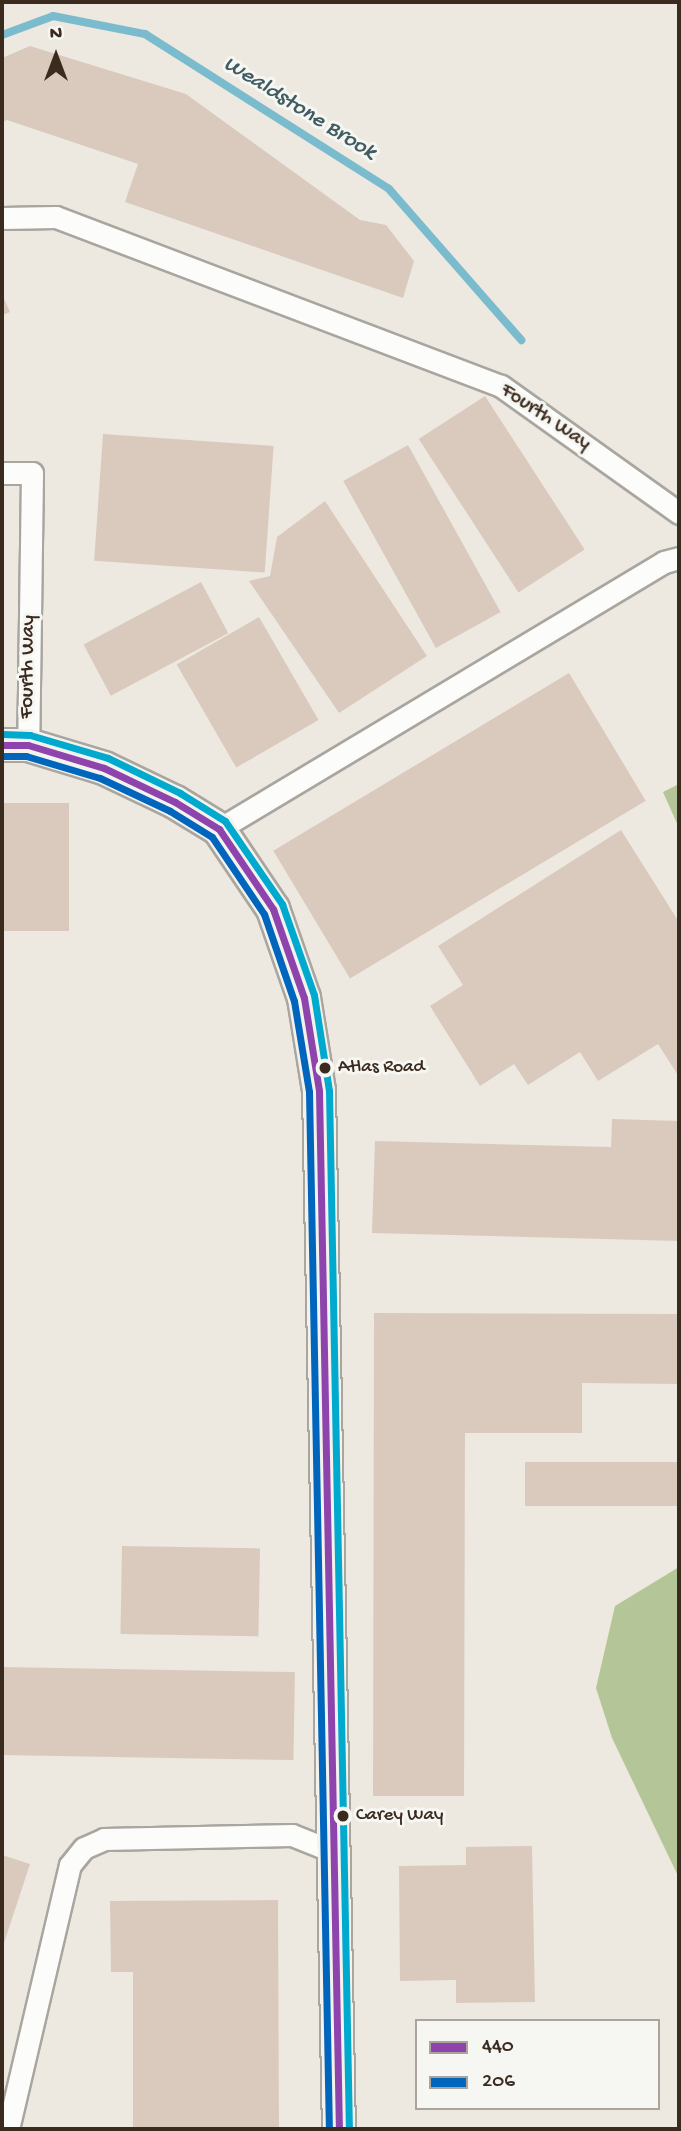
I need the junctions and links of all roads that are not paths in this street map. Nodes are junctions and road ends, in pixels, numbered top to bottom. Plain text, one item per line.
1 (2, 218) edge
2 (2, 473) edge
3 (679, 513) edge
4 (679, 558) edge
5 (15, 745) edge
6 (219, 829) junction
7 (334, 1852) junction
8 (8, 2129) edge
9 (339, 2129) edge

1 - 3 street, Fourth Way
2 - 5 street, Fourth Way
4 - 6 street
5 - 6 main road, Fourth Way
6 - 7 main road, Fourth Way
7 - 8 street
7 - 9 main road, Fourth Way

